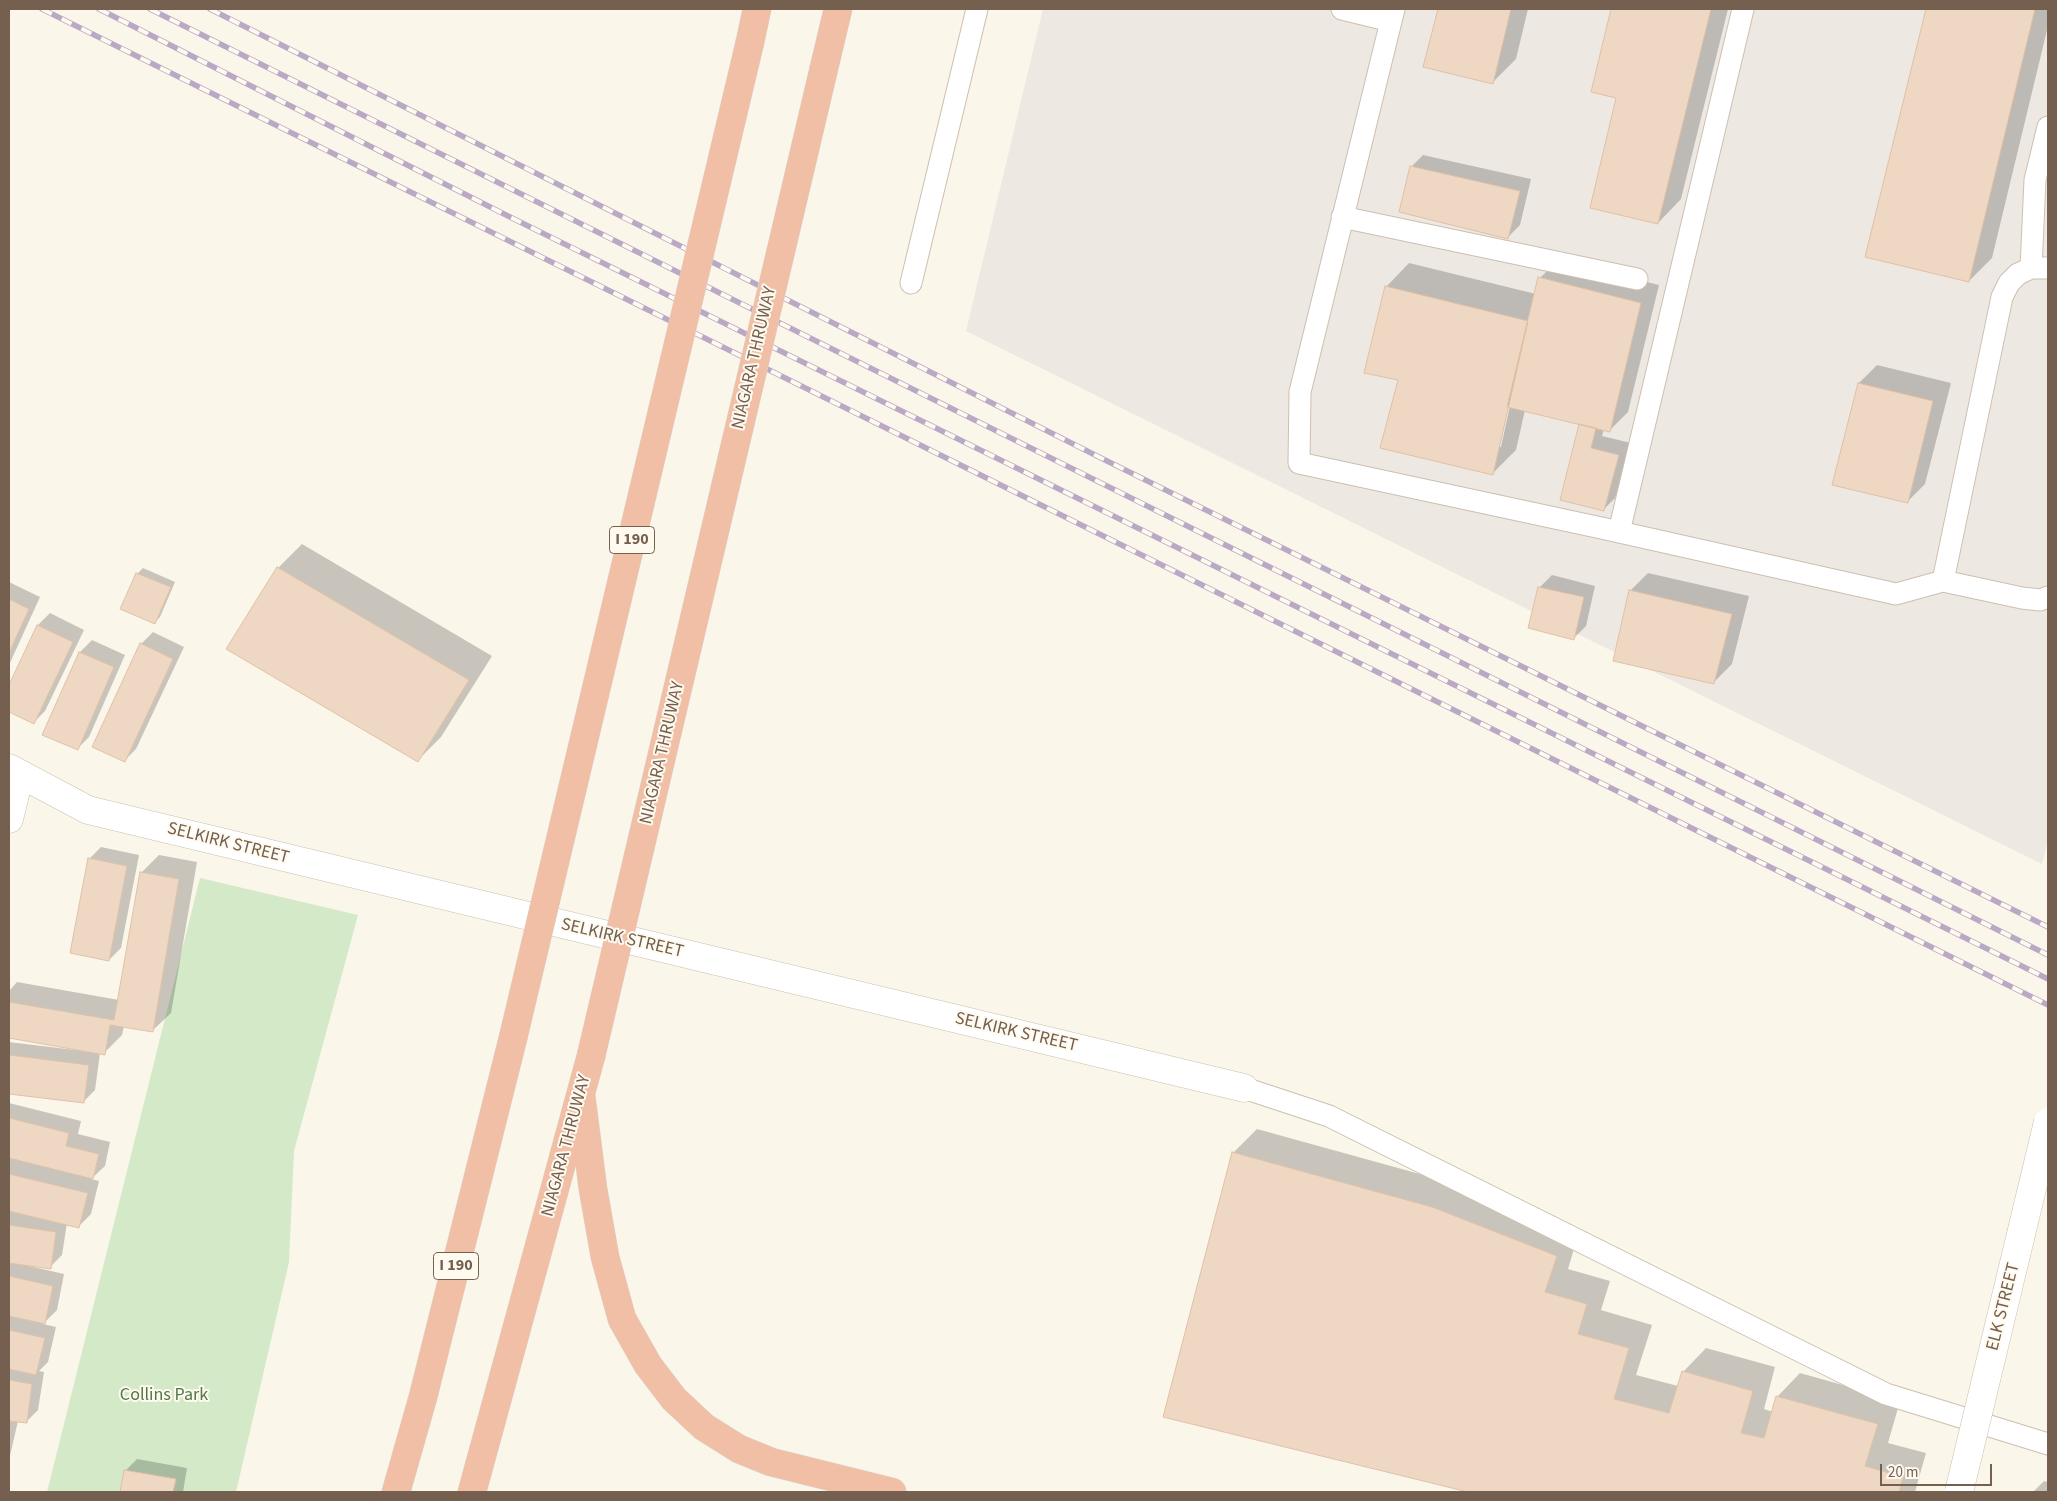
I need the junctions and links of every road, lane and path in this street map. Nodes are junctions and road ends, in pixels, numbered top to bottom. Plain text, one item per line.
1 (758, 9) edge
2 (838, 9) edge
3 (976, 9) edge
4 (1342, 9) edge
5 (1743, 9) edge
6 (1392, 15) edge
7 (2048, 127) edge
8 (1342, 217) junction
9 (2040, 268) edge
10 (1637, 279) dead end
11 (911, 283) dead end
12 (1619, 532) junction
13 (1943, 581) junction
14 (2048, 597) edge
15 (14, 771) edge
16 (9, 820) edge
17 (1244, 1088) joint
18 (581, 1094) junction
19 (2048, 1122) edge
20 (2048, 1444) edge
21 (396, 1492) edge
22 (472, 1492) edge
23 (892, 1492) edge
24 (1959, 1492) edge

1 - 21 highway, I 190, bridge
2 - 18 highway, NIAGARA THRUWAY, bridge
3 - 11 lane
4 - 6 lane
5 - 12 lane
6 - 8 lane
7 - 9 lane
8 - 10 lane
8 - 12 lane
9 - 13 lane
12 - 13 lane
13 - 14 lane
15 - 16 street
15 - 17 street, SELKIRK STREET
17 - 20 lane
18 - 22 highway, NIAGARA THRUWAY
18 - 23 highway
19 - 24 street, ELK STREET, bridge

